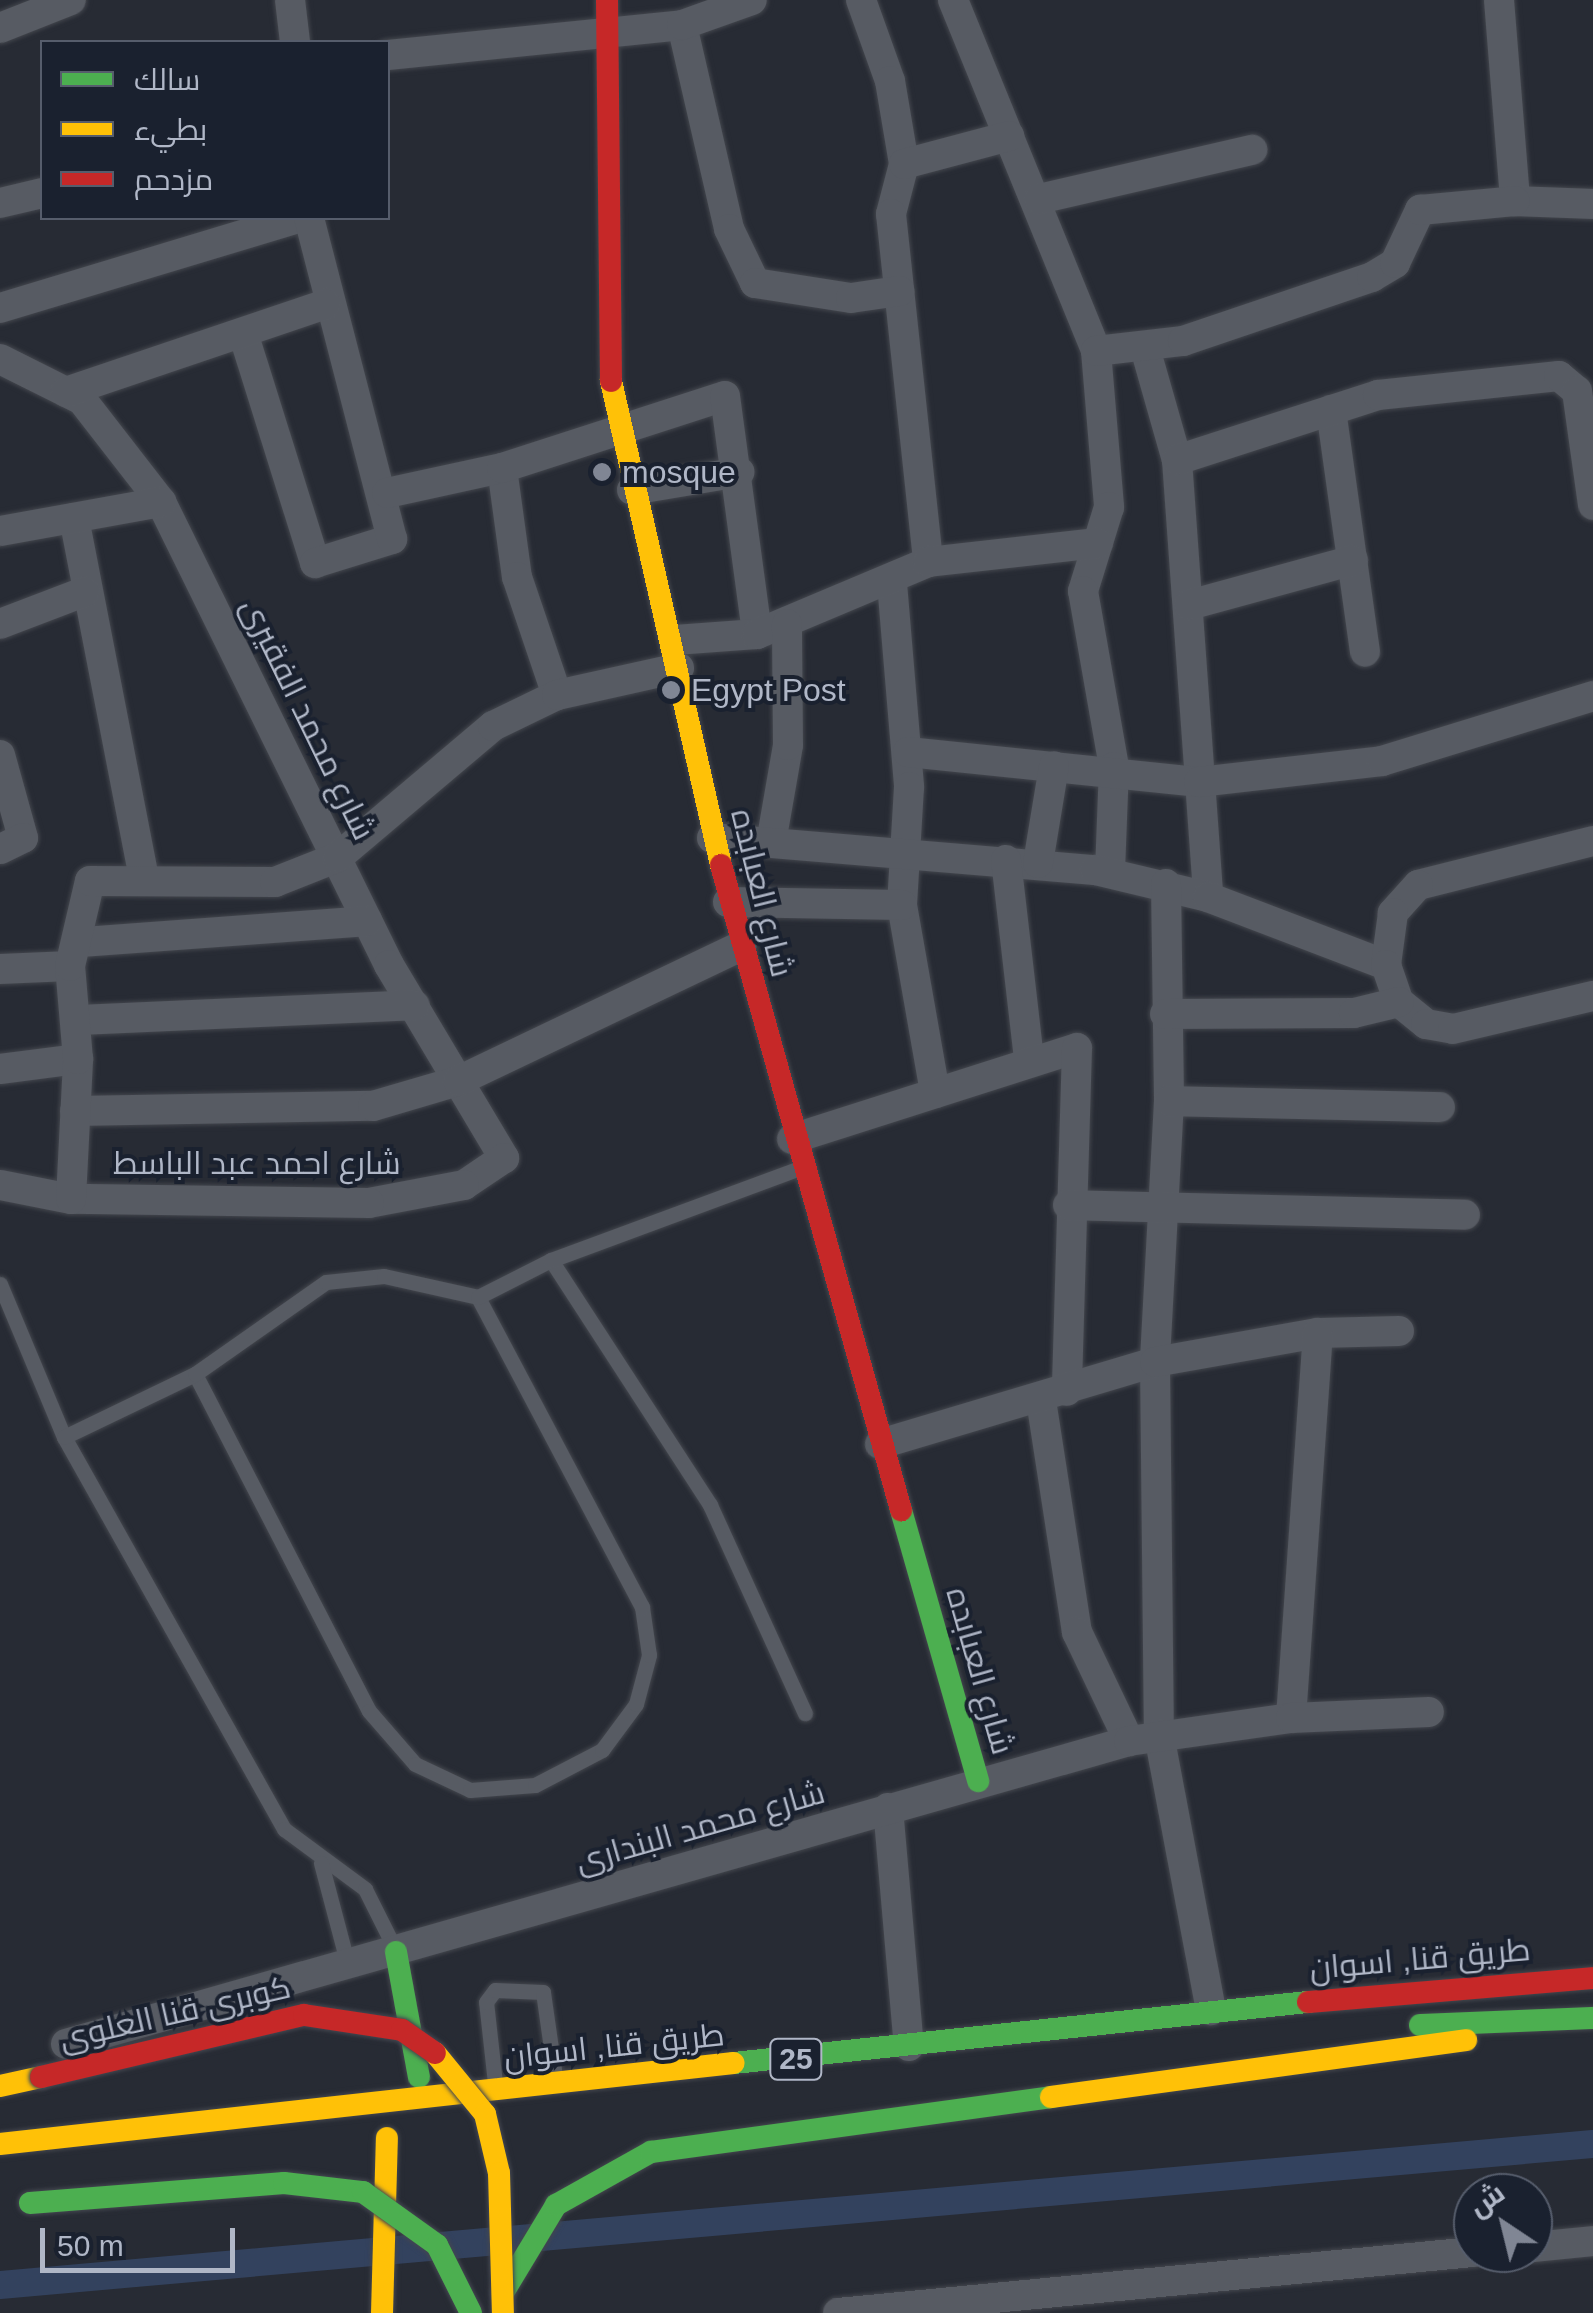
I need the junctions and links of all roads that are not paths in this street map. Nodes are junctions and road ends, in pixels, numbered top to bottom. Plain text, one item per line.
1 (290, 0) edge
2 (607, 0) edge
3 (752, 0) edge
4 (860, 0) edge
5 (954, 0) edge
6 (1499, 0) edge
7 (58, 1) edge
8 (682, 24) junction
9 (0, 28) edge
10 (604, 32) junction
11 (295, 40) edge
12 (390, 55) edge
13 (1009, 136) junction
14 (1252, 150) dead end
15 (904, 164) junction
16 (40, 193) edge
17 (1040, 199) junction
18 (1515, 201) junction
19 (0, 203) edge
20 (1593, 204) edge
21 (292, 220) edge
22 (309, 220) edge
23 (899, 291) junction
24 (326, 304) junction
25 (0, 308) edge
26 (244, 336) junction
27 (1145, 348) junction
28 (1096, 351) junction
29 (0, 359) edge
30 (66, 392) junction
31 (1331, 410) junction
32 (618, 430) junction
33 (1177, 460) junction
34 (502, 468) junction
35 (739, 472) junction
36 (632, 490) junction
37 (387, 493) junction
38 (161, 502) junction
39 (1593, 505) edge
40 (74, 518) junction
41 (0, 531) edge
42 (1098, 544) junction
43 (1353, 560) junction
44 (928, 562) junction
45 (892, 584) junction
46 (84, 592) junction
47 (1190, 605) junction
48 (0, 624) edge
49 (787, 624) junction
50 (757, 634) junction
51 (1365, 652) dead end
52 (677, 654) junction
53 (558, 695) junction
54 (1593, 696) edge
55 (908, 752) junction
56 (0, 755) edge
57 (1054, 766) junction
58 (1114, 768) junction
59 (1199, 782) junction
60 (772, 837) junction
61 (712, 838) junction
62 (1593, 841) edge
63 (0, 849) edge
64 (900, 855) junction
65 (338, 857) junction
66 (1006, 860) junction
67 (1038, 863) junction
68 (1110, 873) junction
69 (144, 878) junction
70 (1166, 884) junction
71 (1208, 897) junction
72 (728, 902) junction
73 (902, 905) junction
74 (367, 922) junction
75 (740, 946) junction
76 (76, 954) junction
77 (1386, 966) junction
78 (0, 969) edge
79 (1593, 996) edge
80 (1398, 1002) junction
81 (414, 1006) junction
82 (1165, 1014) junction
83 (77, 1020) junction
84 (78, 1059) junction
85 (1029, 1060) junction
86 (0, 1070) edge
87 (458, 1081) junction
88 (934, 1093) junction
89 (1169, 1101) junction
90 (1440, 1108) dead end
91 (75, 1111) junction
92 (796, 1154) junction
93 (504, 1158) joint
94 (0, 1185) edge
95 (71, 1198) junction
96 (1068, 1206) junction
97 (1157, 1210) junction
98 (1464, 1216) dead end
99 (551, 1260) junction
100 (0, 1284) edge
101 (478, 1297) junction
102 (1400, 1331) dead end
103 (1318, 1333) junction
104 (1154, 1362) junction
105 (194, 1374) junction
106 (1054, 1396) junction
107 (64, 1436) junction
108 (880, 1444) junction
109 (1429, 1712) dead end
110 (805, 1713) dead end
111 (1291, 1718) junction
112 (1144, 1738) junction
113 (978, 1782) junction
114 (888, 1808) junction
115 (320, 1863) junction
116 (396, 1952) junction
117 (348, 1966) junction
118 (1593, 1978) edge
119 (1211, 2010) junction
120 (1593, 2018) edge
121 (1516, 2023) junction
122 (1260, 2040) dead end
123 (908, 2046) junction
124 (0, 2062) edge
125 (0, 2086) edge
126 (496, 2091) junction
127 (557, 2093) junction
128 (422, 2117) junction
129 (465, 2130) dead end
130 (0, 2144) edge
131 (0, 2206) edge
132 (1593, 2241) edge
133 (1553, 2244) edge
134 (1453, 2254) edge
135 (503, 2303) edge
136 (382, 2313) edge
137 (471, 2313) edge
138 (838, 2313) edge

1 - 11 street
2 - 10 main road, شارع العبابده
3 - 8 street
4 - 15 street
5 - 13 street
6 - 18 street
7 - 9 street
8 - 10 street
8 - 23 street
10 - 12 street
10 - 32 main road, شارع العبابده
13 - 15 street
13 - 17 street
14 - 17 street
15 - 23 street
16 - 19 street
17 - 28 street
18 - 20 street
18 - 27 street
21 - 25 street
22 - 24 street
23 - 44 street
24 - 26 street
24 - 37 street
26 - 30 street
26 - 37 street
27 - 28 street
27 - 33 street
28 - 42 street
29 - 30 street, شارع محمد الفقيرى
30 - 38 street, شارع محمد الفقيرى
31 - 33 street
31 - 39 street
31 - 43 street
32 - 34 street
32 - 35 street
32 - 36 main road, شارع العبابده
33 - 47 street
34 - 37 street
34 - 53 street
35 - 36 street
35 - 50 street
36 - 52 main road, شارع العبابده
38 - 40 street
38 - 65 street, شارع محمد الفقيرى
40 - 41 street
40 - 46 street
42 - 44 street
42 - 58 street
43 - 47 street
43 - 51 street
44 - 45 street
45 - 49 street
45 - 55 street
46 - 48 street
46 - 69 street
47 - 59 street
49 - 50 street
49 - 60 street
50 - 52 street
52 - 53 street
52 - 61 main road, شارع العبابده
53 - 65 street
54 - 59 street
55 - 57 street
55 - 64 street
56 - 63 street
57 - 58 street
57 - 67 street
58 - 59 street
58 - 68 street
59 - 71 street
60 - 61 street
60 - 64 street
61 - 72 main road, شارع العبابده
62 - 77 street
64 - 66 street
64 - 73 street
65 - 69 street
65 - 74 street, شارع محمد الفقيرى
66 - 67 street
66 - 85 street
67 - 68 street
68 - 70 street
69 - 76 street
70 - 71 street
70 - 82 street
71 - 77 street
72 - 73 street
72 - 75 main road, شارع العبابده
73 - 88 street
74 - 76 street
74 - 81 street, شارع محمد الفقيرى
75 - 87 street
75 - 92 main road, شارع العبابده
76 - 78 street
76 - 83 street
77 - 80 street
79 - 80 street
80 - 82 street
81 - 83 street
81 - 87 street, شارع محمد الفقيرى
82 - 89 street
83 - 84 street
84 - 86 street
84 - 91 street
85 - 88 street
85 - 96 street
87 - 91 street
87 - 93 street, شارع محمد الفقيرى
88 - 92 street
89 - 90 street
89 - 97 street
91 - 95 street
92 - 99 lane
92 - 108 main road, شارع العبابده
93 - 95 street, شارع احمد عبد الباسط
94 - 95 street, شارع احمد عبد الباسط
96 - 97 street
96 - 106 street
97 - 98 street
97 - 104 street
99 - 101 lane
99 - 110 lane
100 - 107 lane
101 - 105 lane
101 - 105 lane
102 - 103 street
103 - 104 street
103 - 111 street
104 - 106 street
104 - 112 street
105 - 107 lane
106 - 108 street
106 - 112 street
107 - 115 lane
108 - 113 main road, شارع العبابده
109 - 111 street, شارع محمد البندارى
111 - 112 street, شارع محمد البندارى
112 - 113 street, شارع محمد البندارى
112 - 119 street
113 - 114 street, شارع محمد البندارى
114 - 116 street, شارع محمد البندارى
114 - 123 street
115 - 116 lane
115 - 117 lane
116 - 117 street, شارع محمد البندارى
116 - 128 main road
117 - 124 street, شارع محمد البندارى
118 - 119 main road, طريق قنا, اسوان / 25
119 - 123 main road, طريق قنا, اسوان / 25
120 - 121 main road, طريق قنا, اسوان
121 - 122 main road, طريق قنا, اسوان
121 - 135 main road
123 - 127 main road, طريق قنا, اسوان / 25
125 - 135 main road, كوبرى قنا العلوى, bridge
126 - 127 main road, طريق قنا, اسوان / 25
126 - 127 lane
126 - 128 main road, طريق قنا, اسوان / 25
126 - 129 main road
128 - 130 main road, طريق قنا, اسوان / 25
128 - 136 main road, طريق قنا, اسوان / 25
131 - 137 main road, bridge
132 - 133 street
134 - 138 street

